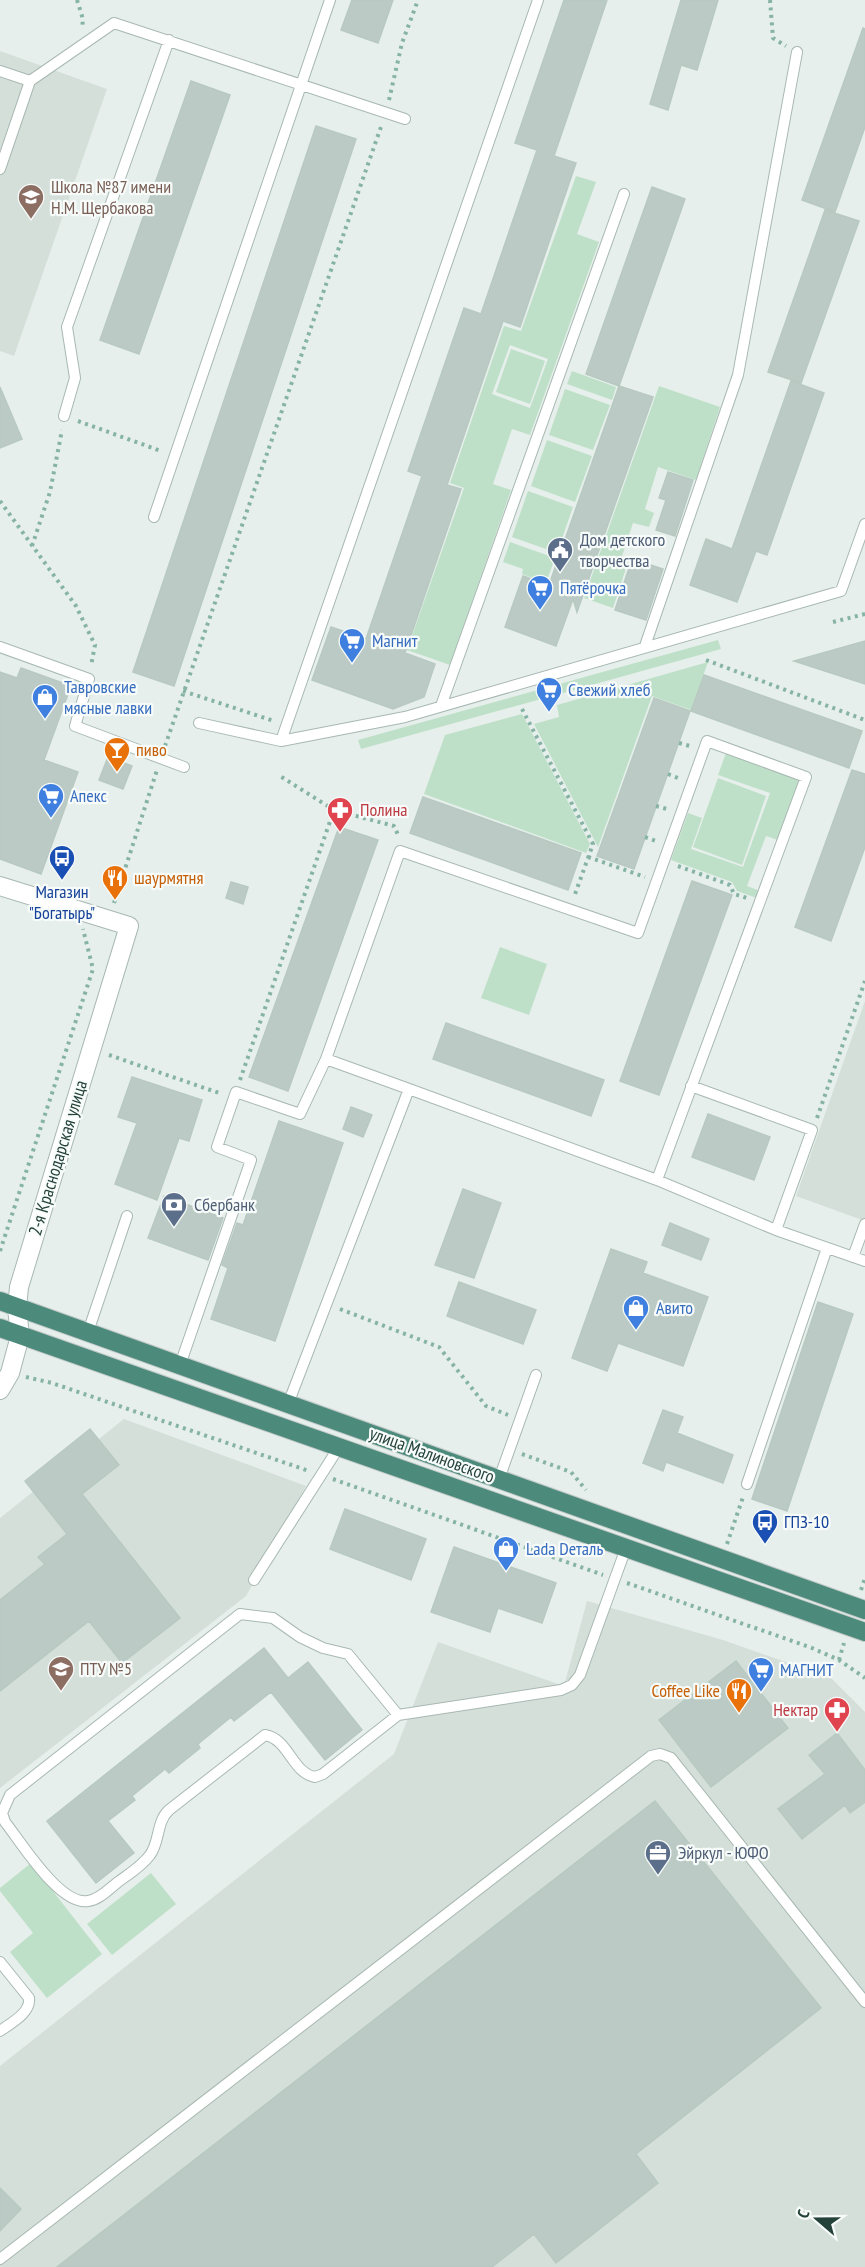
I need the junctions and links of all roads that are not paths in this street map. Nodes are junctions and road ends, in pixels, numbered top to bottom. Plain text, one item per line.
1 (330, 0) edge
2 (538, 0) edge
3 (169, 40) junction
4 (797, 52) road end
5 (0, 71) edge
6 (30, 81) junction
7 (302, 86) junction
8 (405, 119) dead end
9 (0, 169) edge
10 (624, 194) dead end
11 (64, 416) road end
12 (154, 517) dead end
13 (865, 524) edge
14 (645, 646) junction
15 (0, 647) edge
16 (441, 706) junction
17 (199, 723) dead end
18 (281, 741) junction
19 (184, 767) dead end
20 (0, 886) edge
21 (326, 1059) junction
22 (691, 1086) junction
23 (409, 1089) junction
24 (657, 1180) junction
25 (127, 1216) dead end
26 (865, 1224) edge
27 (776, 1230) junction
28 (827, 1248) junction
29 (853, 1257) junction
30 (865, 1261) edge
31 (9, 1304) edge
32 (0, 1329) edge
33 (88, 1332) junction
34 (20, 1336) junction
35 (180, 1365) junction
36 (536, 1375) dead end
37 (0, 1390) edge
38 (288, 1404) junction
39 (339, 1447) junction
40 (499, 1479) junction
41 (747, 1484) road end
42 (626, 1548) junction
43 (254, 1580) dead end
44 (865, 1610) edge
45 (865, 1632) edge
46 (398, 1715) junction
47 (0, 1962) edge
48 (865, 2002) edge
49 (0, 2031) edge
50 (0, 2259) edge

1 - 7 lane
2 - 18 lane
3 - 6 lane
3 - 7 lane
3 - 11 lane
4 - 14 lane
5 - 6 lane
6 - 9 lane
7 - 8 lane
7 - 12 lane
10 - 16 lane
13 - 14 lane
14 - 16 lane
15 - 19 lane
16 - 18 lane
17 - 18 lane
20 - 31 street, 2-я Краснодарская улица
21 - 22 lane
21 - 23 lane
21 - 35 lane
22 - 24 lane
22 - 27 lane
23 - 24 lane
23 - 38 lane
24 - 27 lane
25 - 33 lane
26 - 29 lane
27 - 28 lane
28 - 29 lane
28 - 41 lane
29 - 30 lane
31 - 33 highway, улица Малиновского
31 - 34 street, 2-я Краснодарская улица
32 - 34 highway, улица Малиновского
33 - 35 highway, улица Малиновского
34 - 37 street, 2-я Краснодарская улица
34 - 39 highway, улица Малиновского
35 - 38 highway, улица Малиновского
36 - 40 lane
38 - 40 highway, улица Малиновского
39 - 42 highway, улица Малиновского
39 - 43 lane
40 - 44 highway, улица Малиновского
42 - 45 highway, улица Малиновского
42 - 46 lane
46 - 46 lane
47 - 49 lane
48 - 50 lane

